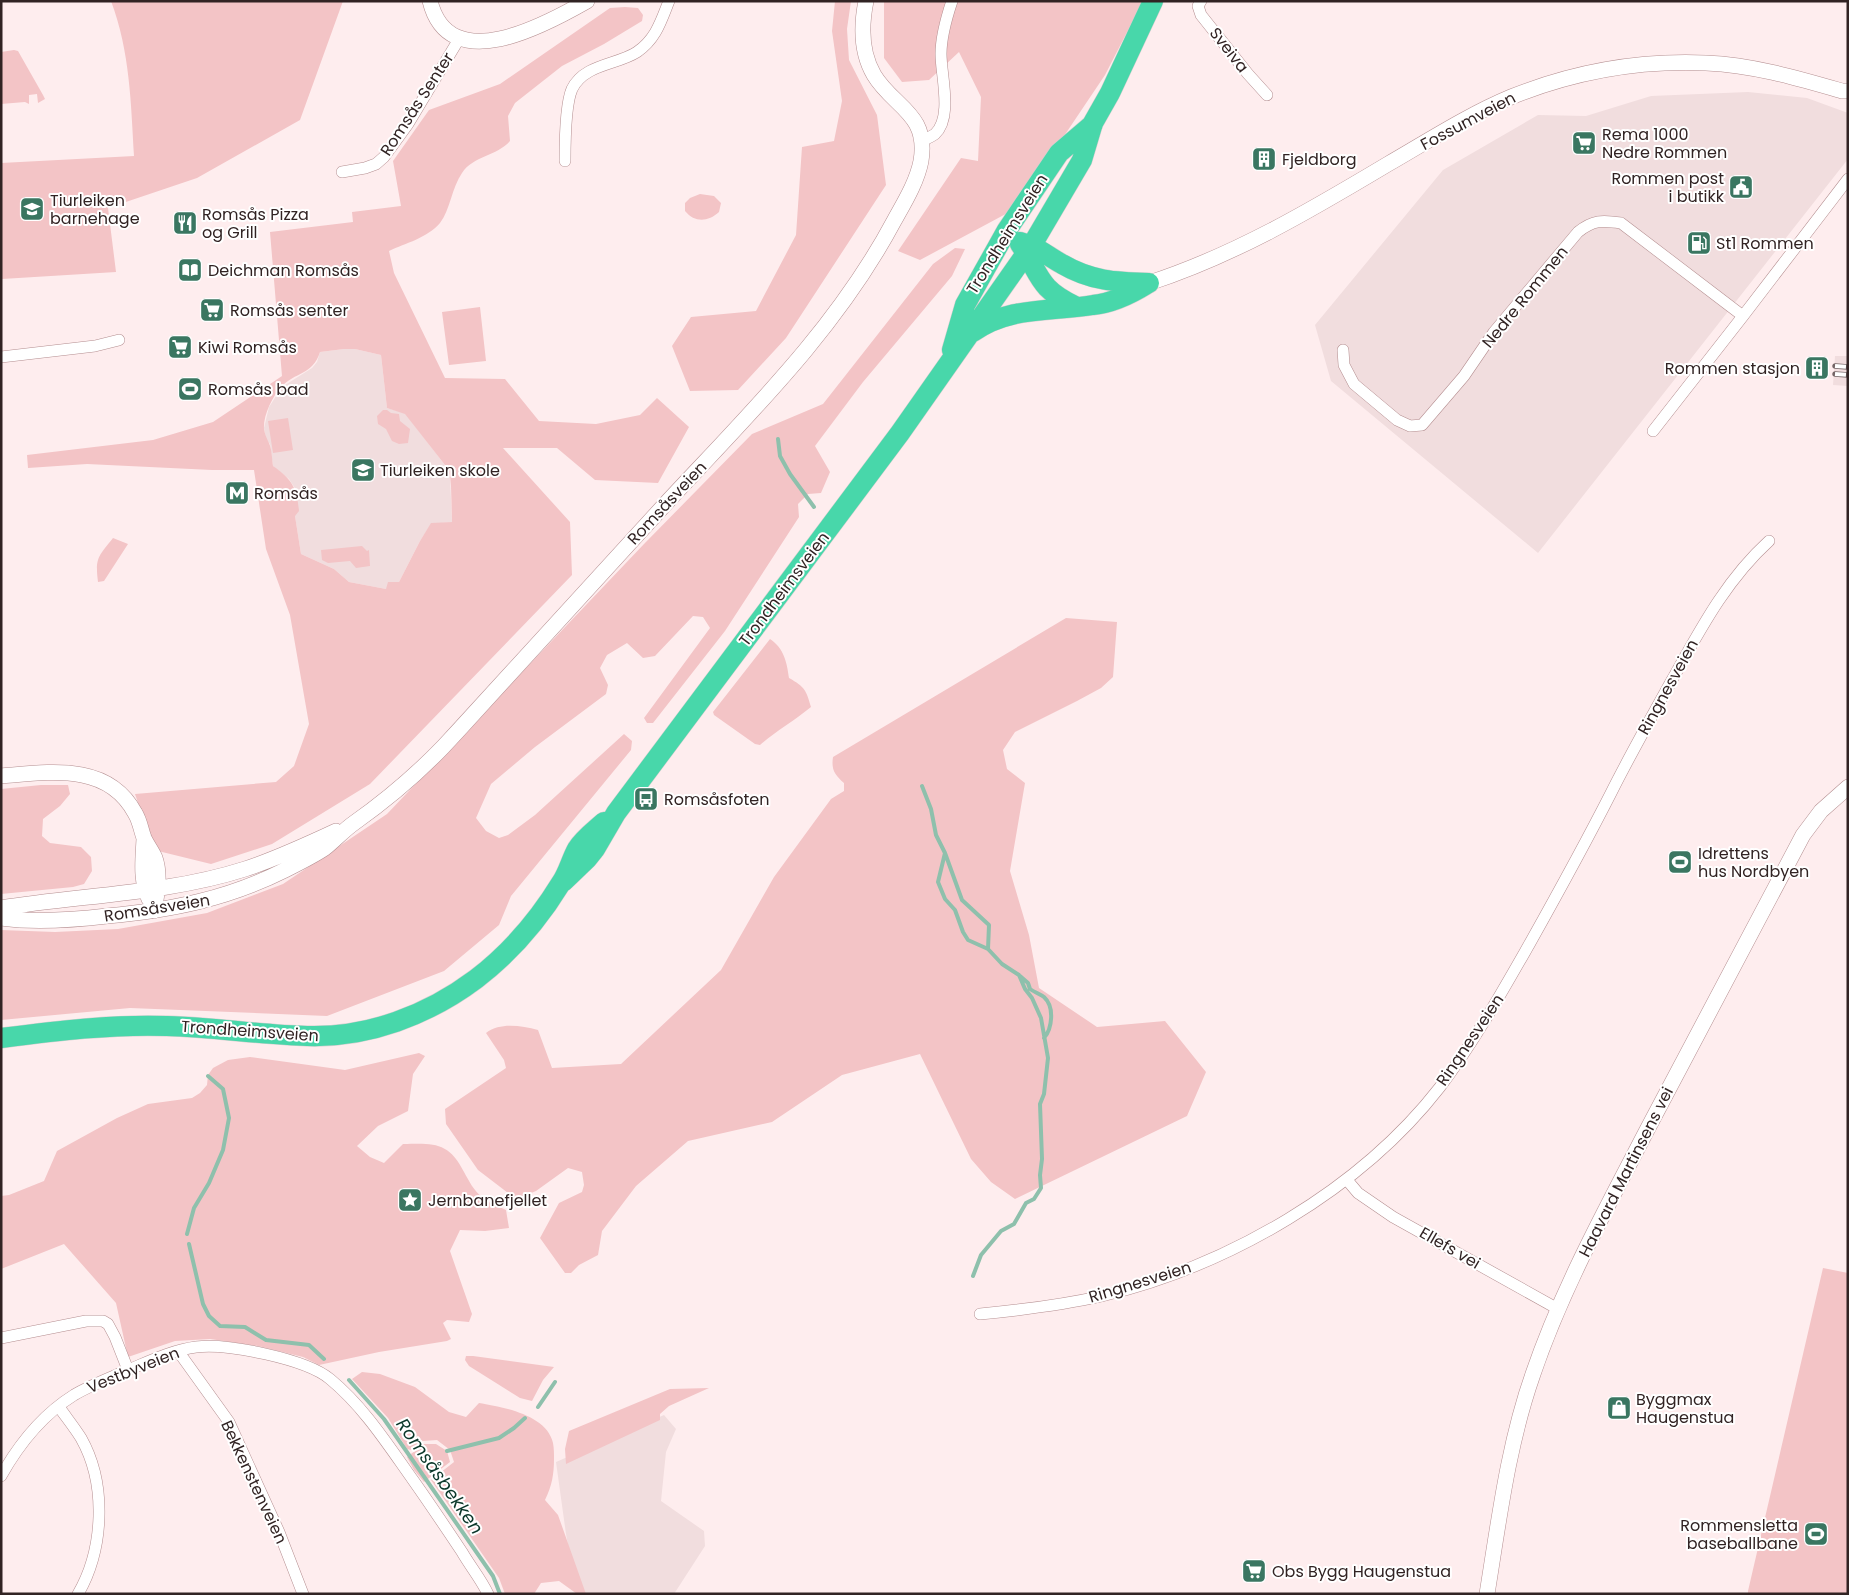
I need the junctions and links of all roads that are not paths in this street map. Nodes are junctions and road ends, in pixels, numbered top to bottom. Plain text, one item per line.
1 (430, 1) edge
2 (587, 1) edge
3 (670, 1) edge
4 (866, 1) edge
5 (952, 1) edge
6 (1153, 1) edge
7 (1200, 1) edge
8 (459, 39) junction
9 (1844, 92) edge
10 (1267, 95) dead end
11 (1093, 124) junction
12 (921, 141) junction
13 (565, 161) dead end
14 (342, 172) dead end
15 (1848, 179) edge
16 (1026, 247) junction
17 (1149, 283) junction
18 (1075, 306) junction
19 (1743, 316) junction
20 (968, 335) junction
21 (119, 340) dead end
22 (1343, 350) dead end
23 (1, 357) edge
24 (950, 362) junction
25 (1653, 431) dead end
26 (1769, 541) dead end
27 (1, 776) edge
28 (1848, 787) edge
29 (353, 824) junction
30 (151, 888) junction
31 (1, 908) edge
32 (154, 911) junction
33 (1, 918) edge
34 (1, 1038) edge
35 (1347, 1180) junction
36 (1558, 1309) junction
37 (980, 1314) dead end
38 (1, 1338) edge
39 (178, 1351) junction
40 (128, 1370) junction
41 (58, 1407) junction
42 (1, 1476) edge
43 (78, 1594) edge
44 (303, 1594) edge
45 (488, 1594) edge
46 (1487, 1594) edge

1 - 8 street
2 - 8 street
3 - 13 street
4 - 12 street
5 - 12 street
6 - 11 highway, Trondheimsveien
7 - 10 street, Sveiva
8 - 14 street, Romsås Senter
9 - 17 street, Fossumveien
11 - 16 highway, Trondheimsveien
11 - 24 highway, Trondheimsveien
12 - 29 street, Romsåsveien
15 - 19 street
16 - 17 highway
16 - 18 highway
16 - 20 highway, Trondheimsveien
17 - 18 highway
18 - 20 highway
19 - 22 street, Nedre Rommen
19 - 25 street
20 - 24 highway, Trondheimsveien
21 - 23 street
24 - 34 highway, Trondheimsveien
26 - 35 street, Ringnesveien
27 - 30 street
28 - 36 street, Haavard Martinsens vei
29 - 30 street, Romsåsveien
29 - 32 street, Romsåsveien
30 - 31 street, Romsåsveien
30 - 32 street
32 - 33 street, Romsåsveien
35 - 36 street, Ellefs vei
35 - 37 street, Ringnesveien
36 - 46 street, Haavard Martinsens vei
38 - 40 street
39 - 40 street, Vestbyveien
39 - 44 street, Bekkenstenveien
39 - 45 street, Vestbyveien
40 - 41 street, Vestbyveien
41 - 42 street, Vestbyveien
41 - 43 street

